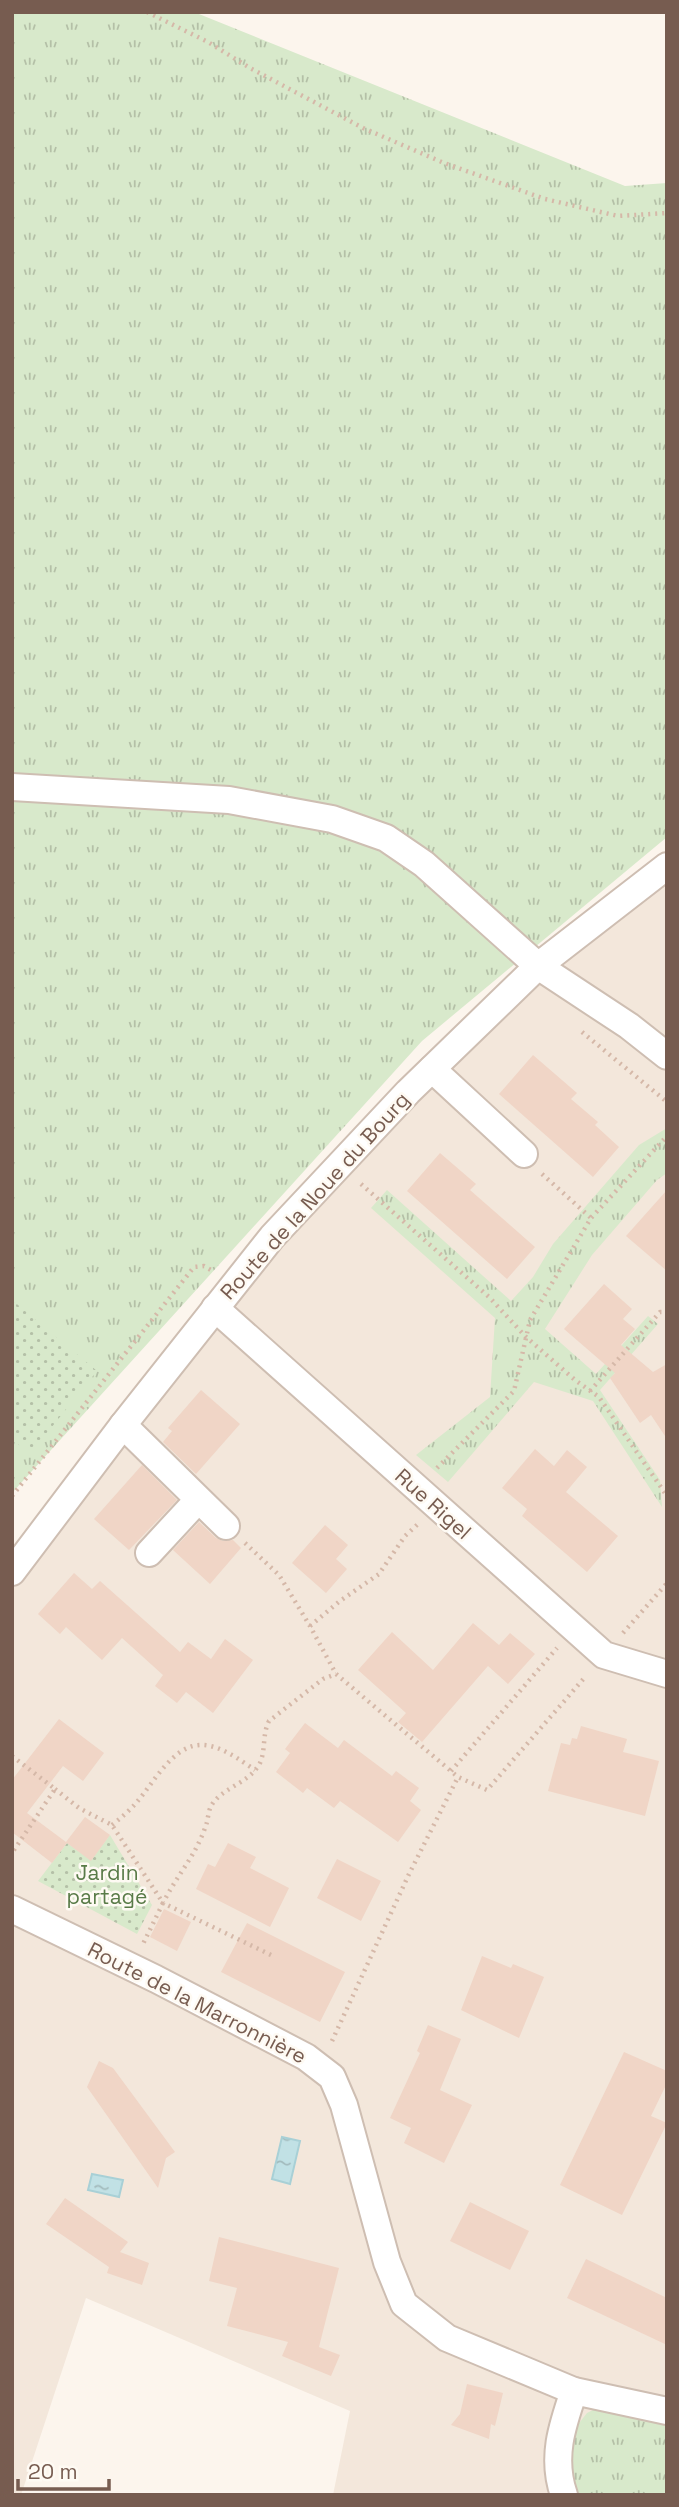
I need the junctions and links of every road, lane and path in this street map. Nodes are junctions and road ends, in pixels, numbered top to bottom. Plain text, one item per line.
1 (147, 12) edge
2 (667, 213) edge
3 (12, 787) edge
4 (667, 866) edge
5 (538, 966) junction
6 (573, 1025) dead end
7 (667, 1056) edge
8 (432, 1069) junction
9 (667, 1102) edge
10 (667, 1136) edge
11 (524, 1154) joint
12 (339, 1165) junction
13 (591, 1218) junction
14 (233, 1286) junction
15 (215, 1308) junction
16 (667, 1312) edge
17 (526, 1337) junction
18 (590, 1391) junction
19 (123, 1425) junction
20 (417, 1489) junction
21 (12, 1496) edge
22 (667, 1496) edge
23 (198, 1500) junction
24 (437, 1507) junction
25 (226, 1525) joint
26 (149, 1553) dead end
27 (12, 1572) edge
28 (667, 1583) edge
29 (310, 1626) junction
30 (574, 1629) junction
31 (604, 1655) junction
32 (336, 1674) junction
33 (667, 1674) edge
34 (12, 1756) edge
35 (255, 1770) junction
36 (451, 1771) junction
37 (458, 1777) junction
38 (55, 1789) junction
39 (112, 1825) junction
40 (12, 1853) edge
41 (163, 1903) junction
42 (12, 1909) edge
43 (271, 1955) dead end
44 (132, 1967) junction
45 (318, 2066) junction
46 (575, 2390) junction
47 (667, 2411) edge
48 (564, 2495) edge

1 - 2 path
3 - 5 street
4 - 5 street, Route de la Noue du Bourg
5 - 7 street
5 - 8 street, Route de la Noue du Bourg
6 - 9 path
8 - 11 street
8 - 12 street, Route de la Noue du Bourg
10 - 13 path
11 - 13 path
12 - 14 street, Route de la Noue du Bourg
12 - 17 path
13 - 17 path
14 - 15 street, Route de la Noue du Bourg
14 - 21 path
15 - 19 street, Route de la Noue du Bourg
15 - 20 street, Rue Rigel
16 - 18 path
17 - 18 path
17 - 20 path
18 - 22 path
19 - 23 street
19 - 27 street, Route de la Noue du Bourg
20 - 24 street, Rue Rigel
23 - 25 street
23 - 26 street
24 - 29 path
24 - 30 street, Rue Rigel
25 - 29 path
28 - 31 path
29 - 32 path
30 - 31 street, Rue Rigel
30 - 36 path
31 - 33 street, Rue Rigel
31 - 37 path
32 - 35 path
32 - 36 path
34 - 38 path
35 - 39 path
35 - 41 path
36 - 37 path
37 - 45 path
38 - 39 path
38 - 40 path
39 - 41 path
41 - 43 path
41 - 44 path
42 - 44 street, Route de la Marronnière
44 - 45 street, Route de la Marronnière
45 - 46 street, Route de la Marronnière
46 - 47 street, Route de la Marronnière
46 - 48 street

